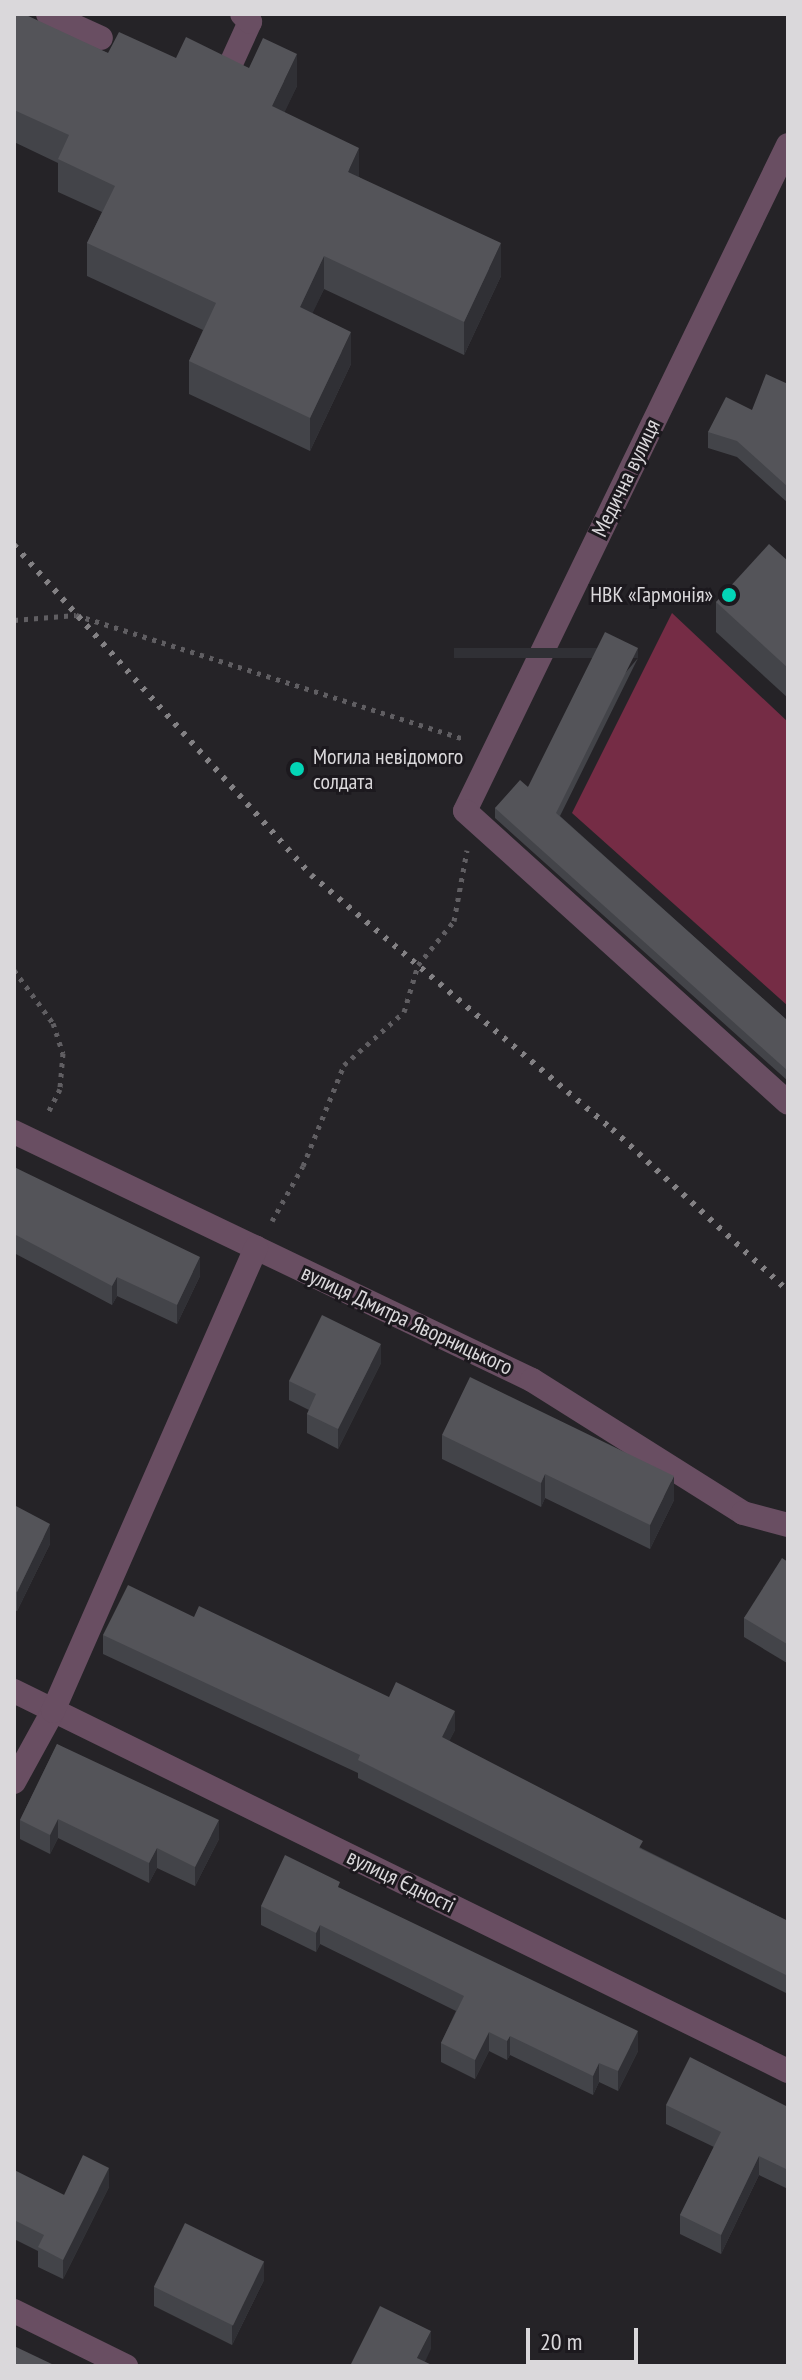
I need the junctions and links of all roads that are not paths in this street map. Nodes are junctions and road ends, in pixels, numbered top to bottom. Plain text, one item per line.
1 (48, 14) edge
2 (242, 14) edge
3 (101, 38) dead end
4 (229, 68) edge
5 (788, 145) edge
6 (788, 1103) edge
7 (24, 1136) edge
8 (256, 1248) junction
9 (788, 1525) edge
10 (14, 1691) edge
11 (53, 1711) junction
12 (14, 1782) edge
13 (788, 2071) edge
14 (14, 2311) edge
15 (126, 2366) edge

1 - 3 street
2 - 4 street
5 - 6 street, Медична вулиця
7 - 8 street, вулиця Дмитра Яворницького
8 - 9 street, вулиця Дмитра Яворницького
8 - 11 street
10 - 11 street, вулиця Єдності
11 - 12 street
11 - 13 street, вулиця Єдності
14 - 15 street

